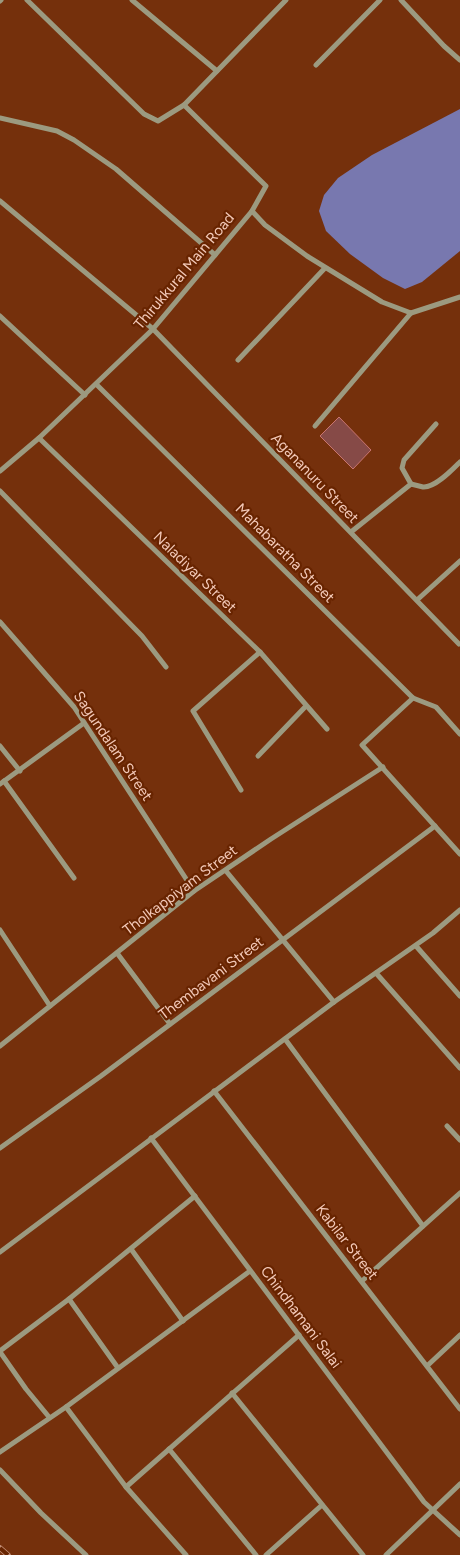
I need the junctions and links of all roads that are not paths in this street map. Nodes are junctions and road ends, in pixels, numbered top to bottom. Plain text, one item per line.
1 (27, 0) edge
2 (132, 0) edge
3 (286, 0) edge
4 (380, 0) edge
5 (401, 0) edge
6 (460, 60) edge
7 (316, 65) dead end
8 (217, 70) junction
9 (184, 105) junction
10 (0, 118) edge
11 (0, 201) edge
12 (252, 211) junction
13 (215, 255) junction
14 (325, 268) junction
15 (460, 297) edge
16 (411, 313) junction
17 (0, 316) edge
18 (154, 329) junction
19 (238, 360) dead end
20 (96, 384) junction
21 (85, 395) junction
22 (436, 424) dead end
23 (315, 426) dead end
24 (39, 438) junction
25 (460, 462) edge
26 (0, 471) edge
27 (411, 484) junction
28 (0, 491) edge
29 (351, 532) junction
30 (460, 561) edge
31 (417, 600) junction
32 (0, 622) edge
33 (460, 644) edge
34 (260, 652) junction
35 (166, 667) dead end
36 (413, 698) junction
37 (306, 706) junction
38 (84, 722) junction
39 (327, 729) dead end
40 (460, 734) edge
41 (0, 746) edge
42 (258, 756) dead end
43 (383, 767) junction
44 (20, 771) junction
45 (2, 782) edge
46 (241, 790) dead end
47 (435, 826) junction
48 (460, 854) edge
49 (226, 871) junction
50 (74, 878) dead end
51 (194, 891) junction
52 (460, 910) edge
53 (0, 930) edge
54 (283, 940) junction
55 (416, 946) junction
56 (117, 953) junction
57 (376, 973) junction
58 (460, 996) edge
59 (334, 1002) junction
60 (50, 1006) junction
61 (170, 1024) junction
62 (285, 1039) junction
63 (0, 1046) edge
64 (460, 1068) edge
65 (214, 1091) junction
66 (448, 1126) dead end
67 (151, 1138) junction
68 (460, 1140) edge
69 (0, 1148) edge
70 (460, 1193) edge
71 (195, 1196) junction
72 (423, 1226) junction
73 (131, 1249) junction
74 (0, 1252) edge
75 (250, 1271) junction
76 (362, 1281) junction
77 (68, 1299) junction
78 (183, 1321) junction
79 (299, 1335) junction
80 (460, 1335) edge
81 (0, 1351) edge
82 (427, 1366) junction
83 (118, 1368) junction
84 (232, 1393) junction
85 (66, 1407) junction
86 (460, 1409) edge
87 (50, 1417) junction
88 (169, 1449) junction
89 (0, 1452) edge
90 (0, 1470) edge
91 (460, 1484) edge
92 (126, 1487) junction
93 (322, 1505) junction
94 (433, 1510) junction
95 (460, 1535) edge
96 (86, 1555) edge
97 (186, 1555) edge
98 (256, 1555) edge
99 (266, 1555) edge
100 (362, 1555) edge
101 (386, 1555) edge

1 - 9 street
2 - 8 street
3 - 8 street
4 - 7 street
5 - 6 street
8 - 9 street
9 - 12 street
10 - 13 street
11 - 18 street, Agananuru Street
12 - 13 street, Thirukkural Main Road
12 - 14 street, Thirukkural Main Road
13 - 18 street, Thirukkural Main Road
14 - 16 street, Thirukkural Main Road
14 - 19 street
15 - 16 street
16 - 23 street
17 - 21 street
18 - 20 street, Thirukkural Main Road
18 - 29 street, Agananuru Street
20 - 21 street, Thirukkural Main Road
20 - 36 street, Mahabaratha Street
21 - 24 street, Thirukkural Main Road
22 - 27 street
24 - 26 street, Thirukkural Main Road
24 - 34 street, Naladiyar Street
25 - 27 street
27 - 29 street
28 - 35 street
29 - 31 street, Agananuru Street
30 - 31 street
31 - 33 street, Agananuru Street
32 - 38 street, Sagundalam Street
34 - 37 street, Naladiyar Street
34 - 46 street
36 - 40 street, Mahabaratha Street
36 - 43 street
37 - 39 street, Naladiyar Street
37 - 42 street
38 - 44 street
38 - 51 street, Sagundalam Street
41 - 44 street
43 - 47 street
43 - 49 street, Tholkappiyam Street
44 - 45 street
45 - 50 street
47 - 48 street
47 - 54 street, Thembavani Street
49 - 51 street, Tholkappiyam Street
49 - 54 street
51 - 56 street, Tholkappiyam Street
52 - 55 street
53 - 60 street
54 - 59 street
54 - 61 street, Thembavani Street
55 - 57 street
55 - 58 street
56 - 60 street, Tholkappiyam Street
56 - 61 street
57 - 59 street
57 - 64 street
59 - 62 street
60 - 63 street, Tholkappiyam Street
61 - 69 street, Thembavani Street
62 - 65 street
62 - 72 street
65 - 67 street
65 - 76 street, Kabilar Street
66 - 68 street
67 - 71 street, Chindhamani Salai
67 - 74 street
70 - 72 street
71 - 73 street
71 - 75 street, Chindhamani Salai
72 - 76 street
73 - 77 street
73 - 78 street
75 - 78 street
75 - 79 street, Chindhamani Salai
76 - 82 street, Kabilar Street
77 - 81 street
77 - 83 street
78 - 83 street
79 - 84 street
79 - 94 street, Chindhamani Salai
80 - 82 street
81 - 87 street
82 - 86 street, Kabilar Street
83 - 85 street
84 - 88 street
84 - 93 street
85 - 87 street
85 - 92 street
87 - 89 street
88 - 92 street
88 - 98 street
90 - 96 street
91 - 94 street
92 - 97 street
93 - 99 street
93 - 100 street
94 - 95 street, Chindhamani Salai
94 - 101 street

